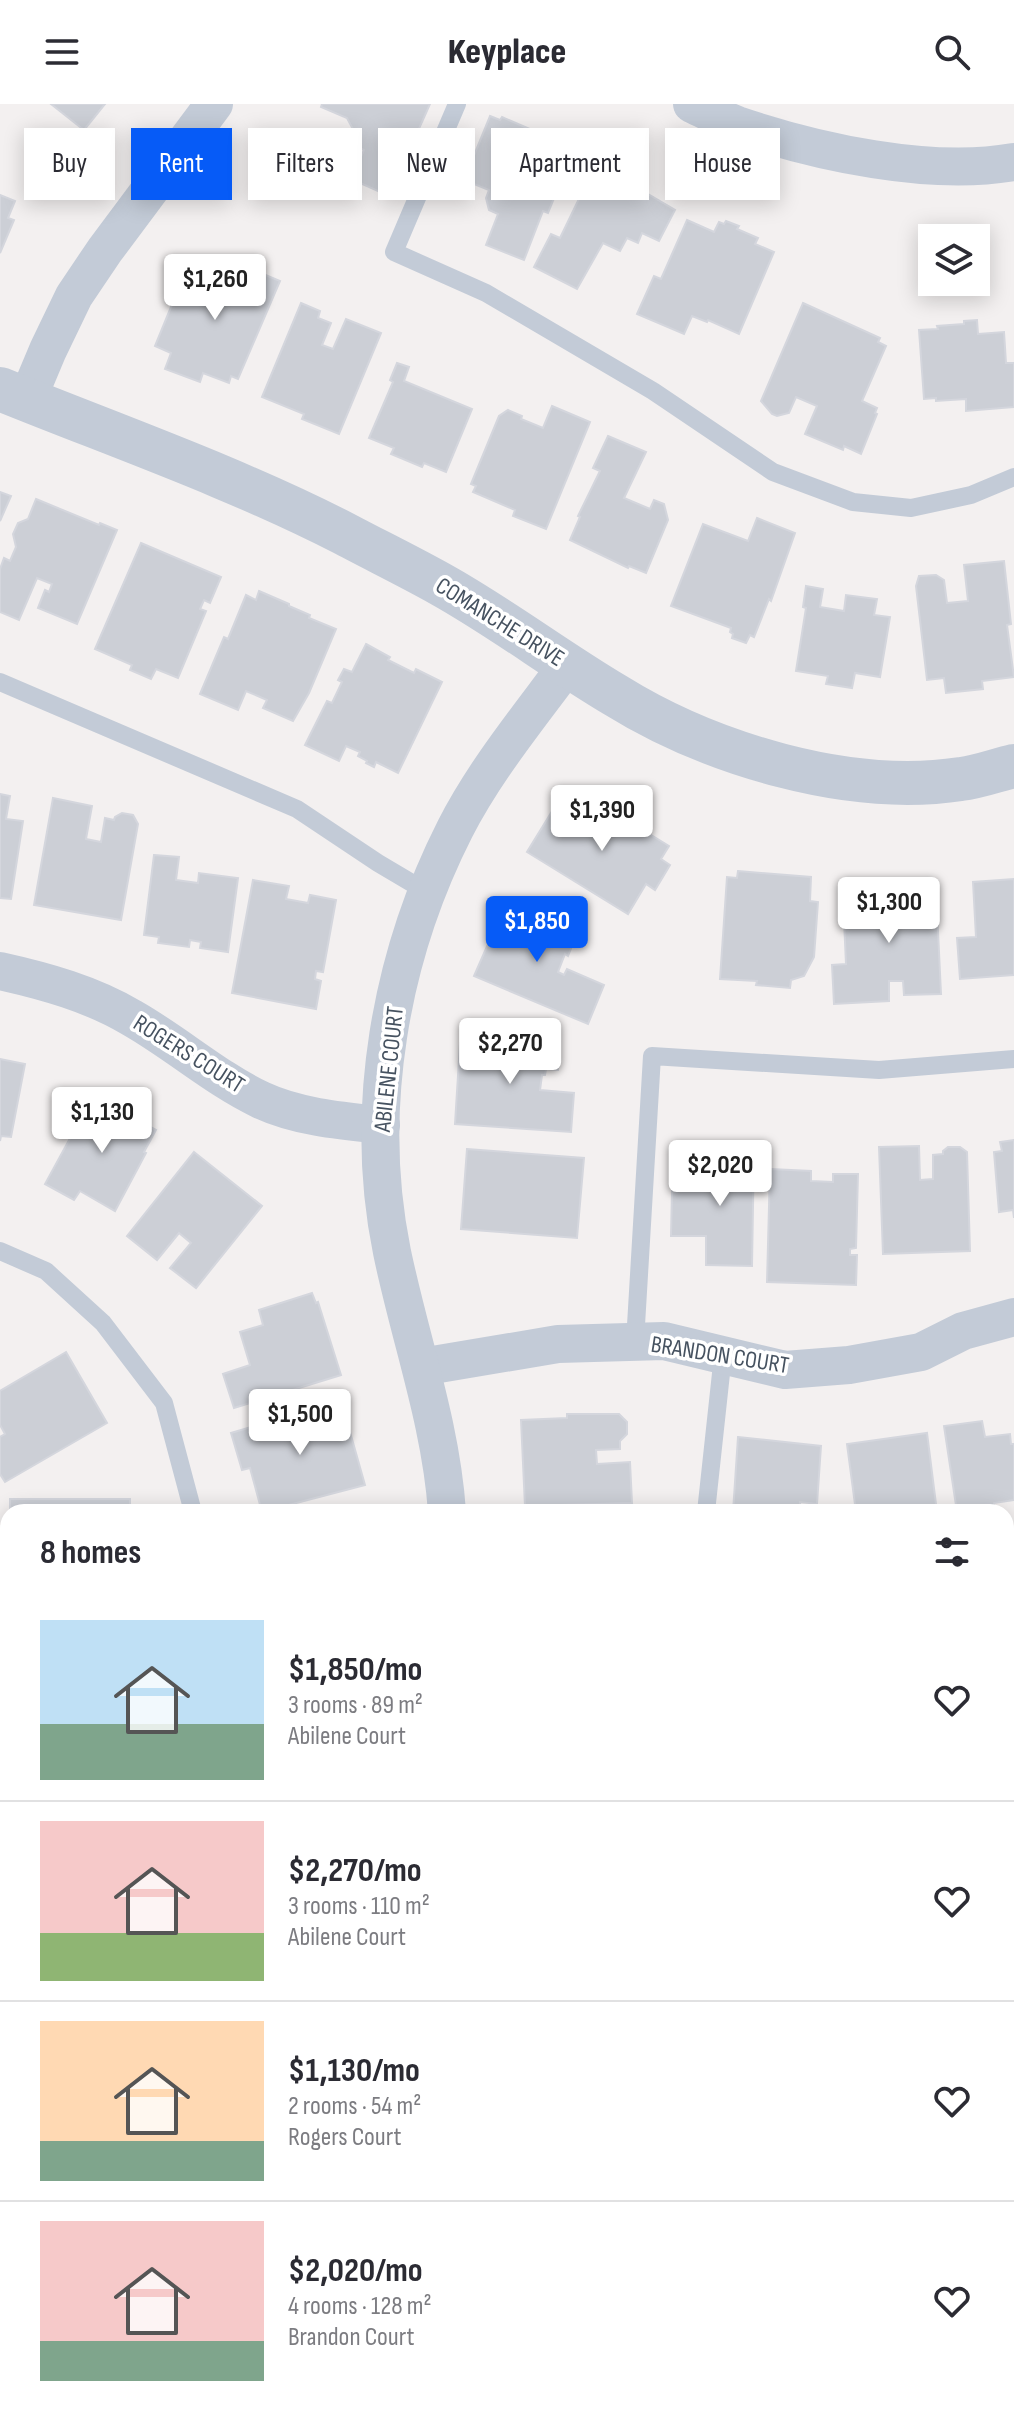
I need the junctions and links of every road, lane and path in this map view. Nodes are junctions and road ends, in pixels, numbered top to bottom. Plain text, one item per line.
1 (214, 104) edge
2 (457, 104) edge
3 (692, 104) edge
4 (1014, 162) edge
5 (14, 394) edge
6 (1014, 477) edge
7 (568, 664) junction
8 (0, 682) edge
9 (1014, 766) edge
10 (427, 892) junction
11 (0, 971) edge
12 (1014, 1059) edge
13 (381, 1125) junction
14 (0, 1251) edge
15 (1014, 1317) edge
16 (635, 1342) junction
17 (723, 1355) junction
18 (421, 1367) junction
19 (191, 1504) edge
20 (446, 1504) edge
21 (707, 1504) edge

1 - 5 street
2 - 6 lane
3 - 4 street
5 - 7 street, COMANCHE DRIVE
7 - 9 street, COMANCHE DRIVE
7 - 10 street, ABILENE COURT
8 - 10 lane
10 - 13 street, ABILENE COURT
11 - 13 street, ROGERS COURT
12 - 16 lane
13 - 18 street, ABILENE COURT
14 - 19 lane
15 - 17 street, BRANDON COURT
16 - 17 street, BRANDON COURT
16 - 18 street, BRANDON COURT
17 - 21 lane
18 - 20 street, ABILENE COURT

